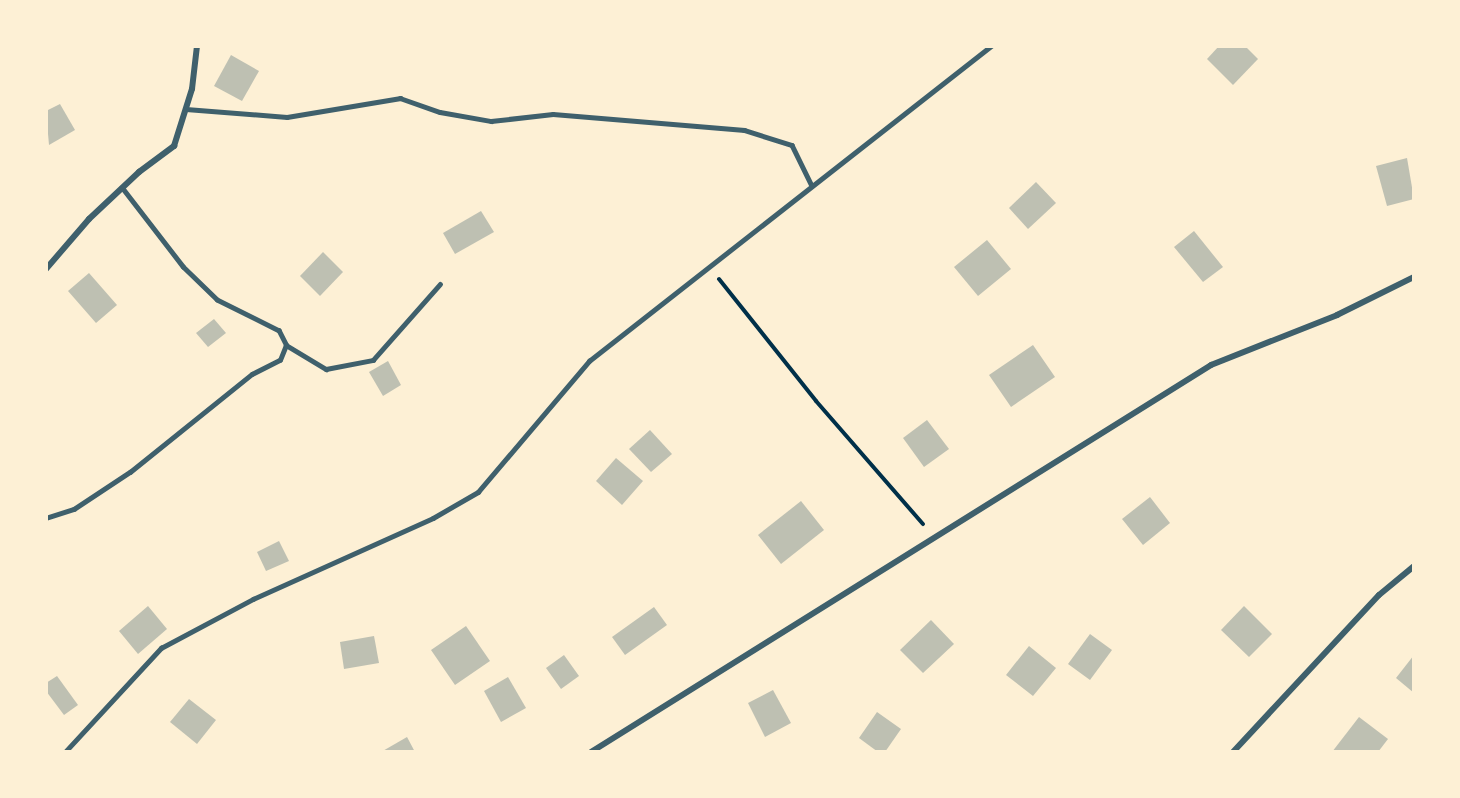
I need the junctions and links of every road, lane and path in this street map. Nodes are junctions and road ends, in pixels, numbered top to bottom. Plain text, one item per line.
1 (198, 46) edge
2 (991, 46) edge
3 (186, 110) junction
4 (811, 184) junction
5 (122, 188) junction
6 (708, 266) junction
7 (46, 269) edge
8 (1413, 277) edge
9 (440, 284) dead end
10 (286, 345) junction
11 (46, 518) edge
12 (936, 539) junction
13 (1413, 566) edge
14 (65, 752) edge
15 (591, 752) edge
16 (1233, 752) edge

1 - 3 street
2 - 4 lane
3 - 4 lane
3 - 5 street
4 - 6 lane
5 - 7 street
5 - 10 lane
6 - 12 path
6 - 14 lane
8 - 12 street
9 - 10 lane
10 - 11 lane
12 - 15 street
13 - 16 street

